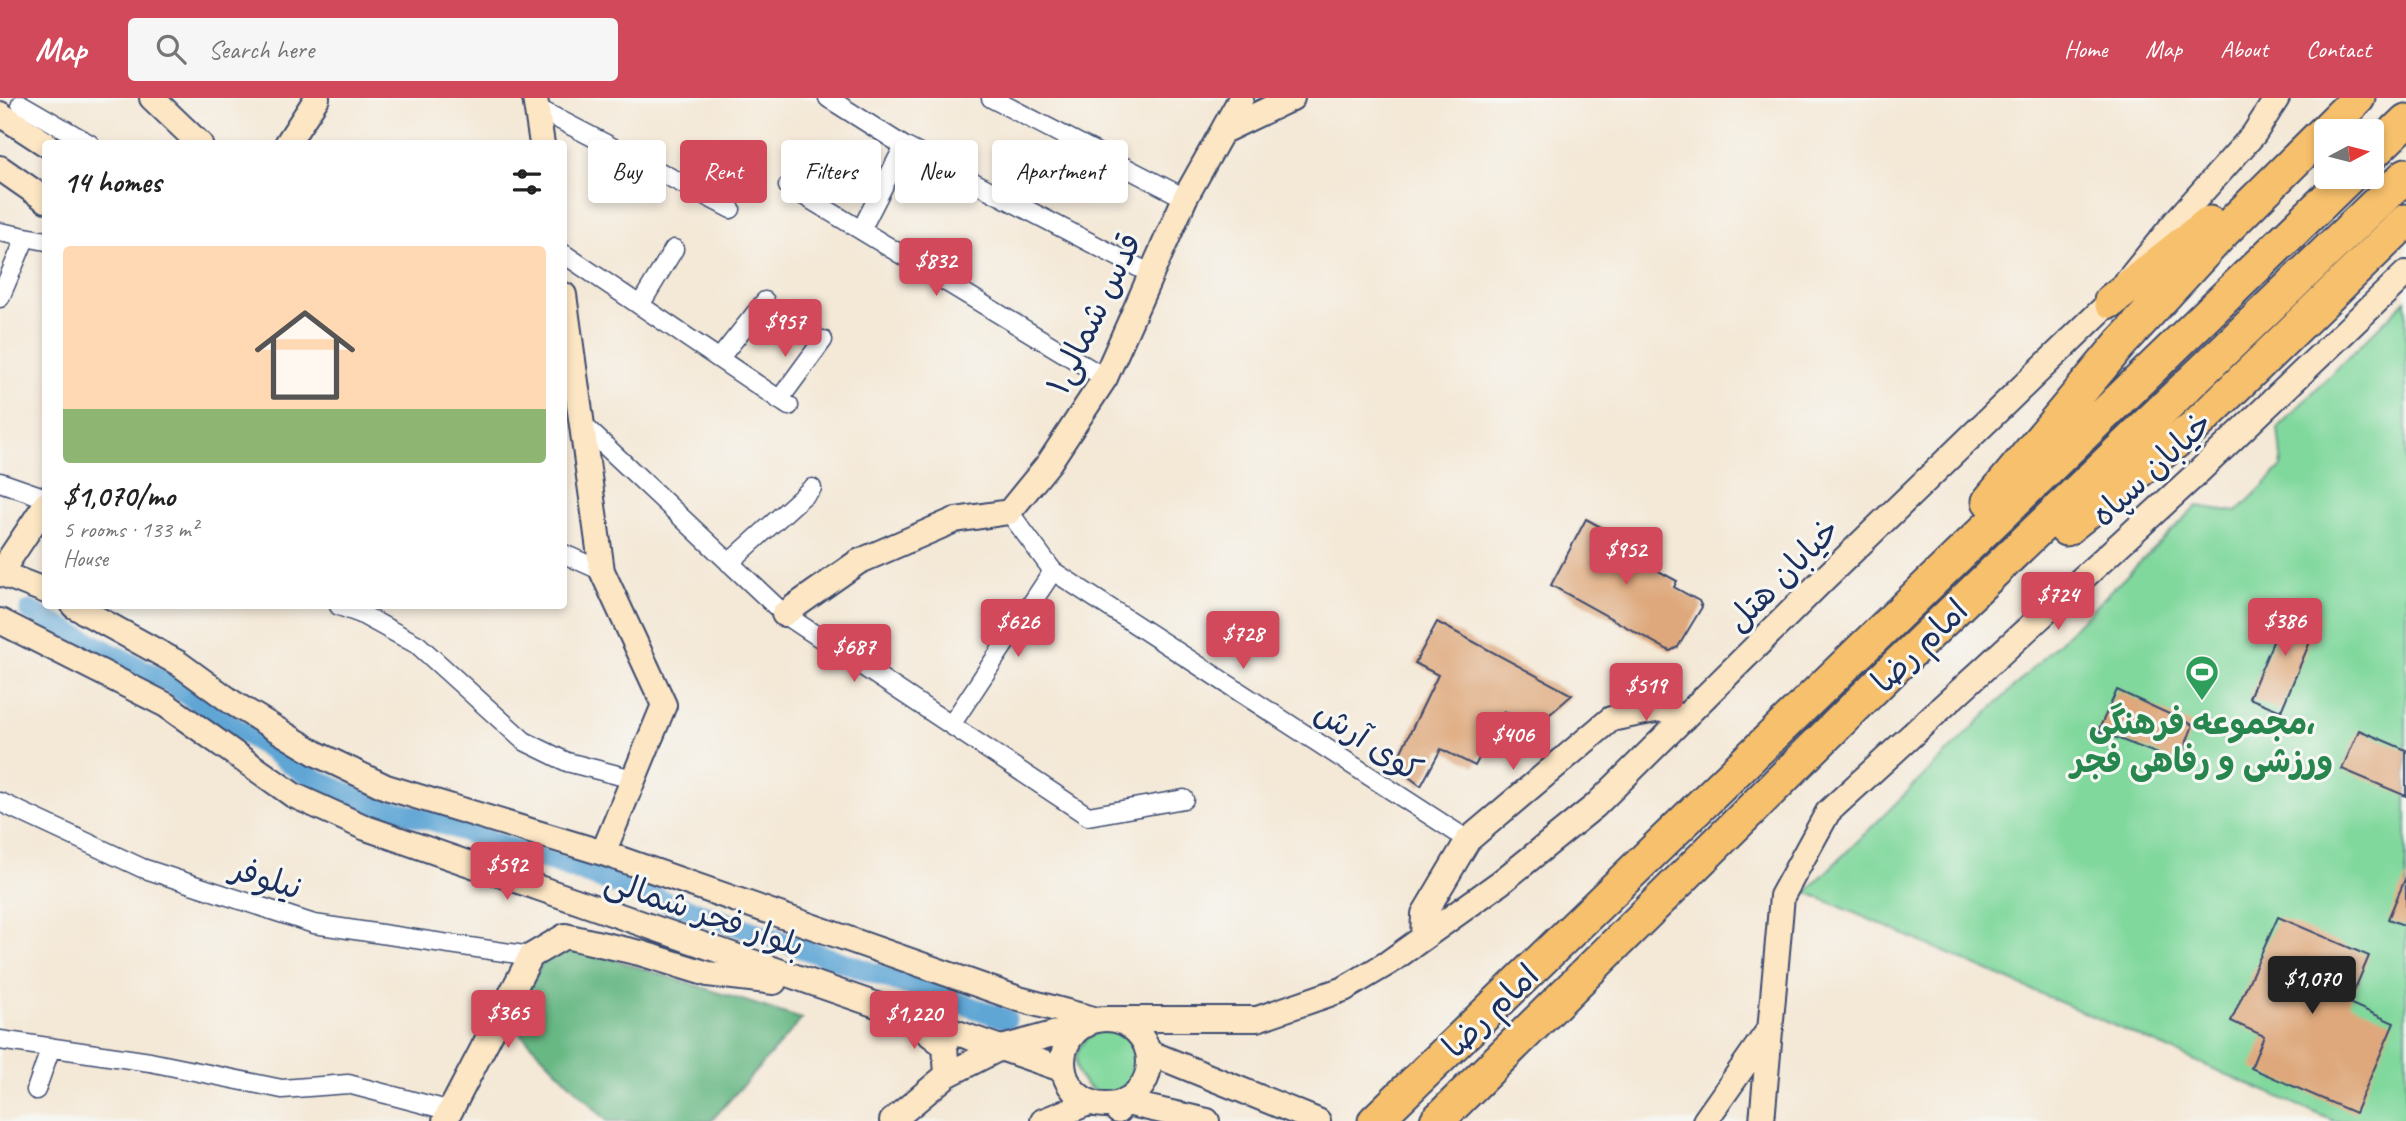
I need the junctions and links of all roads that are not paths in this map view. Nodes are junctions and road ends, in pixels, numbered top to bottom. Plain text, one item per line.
1 (152, 98) edge
2 (317, 98) edge
3 (828, 98) edge
4 (991, 98) edge
5 (1241, 98) edge
6 (1293, 98) edge
7 (2277, 98) edge
8 (2358, 98) edge
9 (536, 103) edge
10 (14, 108) edge
11 (2337, 119) edge
12 (2406, 121) edge
13 (1223, 131) junction
14 (42, 140) edge
15 (82, 140) edge
16 (196, 140) edge
17 (290, 140) edge
18 (541, 140) edge
19 (895, 140) edge
20 (2314, 141) edge
21 (2314, 142) edge
22 (2384, 142) edge
23 (895, 164) edge
24 (0, 168) edge
25 (2406, 175) edge
26 (978, 184) edge
27 (2337, 189) edge
28 (42, 197) edge
29 (1185, 198) junction
30 (816, 203) edge
31 (731, 209) dead end
32 (2406, 221) edge
33 (861, 230) junction
34 (0, 232) edge
35 (25, 239) junction
36 (42, 241) edge
37 (674, 249) dead end
38 (567, 256) edge
39 (2406, 273) edge
40 (1151, 274) junction
41 (0, 298) edge
42 (765, 301) dead end
43 (2111, 301) junction
44 (640, 305) junction
45 (567, 319) edge
46 (822, 340) dead end
47 (719, 359) junction
48 (1105, 378) junction
49 (580, 422) junction
50 (0, 482) edge
51 (812, 488) dead end
52 (42, 497) edge
53 (42, 511) edge
54 (1009, 512) junction
55 (567, 555) edge
56 (729, 563) junction
57 (602, 570) junction
58 (1054, 571) junction
59 (0, 573) edge
60 (42, 589) edge
61 (80, 609) edge
62 (347, 609) edge
63 (784, 614) junction
64 (0, 621) edge
65 (1873, 640) junction
66 (1895, 667) junction
67 (1684, 718) junction
68 (951, 725) junction
69 (634, 779) junction
70 (1184, 799) dead end
71 (0, 802) edge
72 (1468, 840) junction
73 (603, 853) junction
74 (1423, 938) junction
75 (531, 956) junction
76 (820, 987) junction
77 (905, 1015) junction
78 (1098, 1021) junction
79 (1771, 1026) junction
80 (0, 1040) edge
81 (51, 1047) junction
82 (998, 1049) junction
83 (1148, 1052) junction
84 (1064, 1070) junction
85 (947, 1075) junction
86 (36, 1090) dead end
87 (1091, 1102) junction
88 (1118, 1112) edge
89 (448, 1116) edge
90 (1380, 1116) edge
91 (892, 1121) edge
92 (1043, 1121) edge
93 (1207, 1121) edge
94 (1318, 1121) edge
95 (1437, 1121) edge
96 (1705, 1121) edge
97 (1762, 1121) edge

1 - 16 main road
2 - 17 main road
3 - 19 street
4 - 29 street
5 - 13 main road, قدس شمالی۱
6 - 13 main road
7 - 43 main road, خیابان هتل
8 - 11 highway
9 - 18 main road
9 - 31 street
10 - 14 main road
10 - 15 street
12 - 22 highway
13 - 29 main road, قدس شمالی۱
20 - 43 highway
21 - 65 highway
23 - 33 street
24 - 28 main road
25 - 66 highway, امام رضا
26 - 40 street
27 - 65 highway, امام رضا
29 - 40 main road, قدس شمالی۱
30 - 33 street
32 - 66 highway
33 - 48 street
34 - 35 street
35 - 36 street
35 - 41 street
37 - 44 street
38 - 44 street
39 - 79 main road, خیابان سپاه
40 - 48 main road, قدس شمالی۱
42 - 47 street
43 - 67 main road, خیابان هتل
44 - 47 street
45 - 49 main road
46 - 47 street
48 - 54 main road, قدس شمالی۱
49 - 56 street
49 - 57 main road
50 - 52 street
51 - 56 street
53 - 59 main road
54 - 58 street, کوی آرش
54 - 63 main road
55 - 57 street
56 - 63 street
57 - 69 main road
58 - 68 street
58 - 72 street, کوی آرش
59 - 60 main road
61 - 73 main road, بلوار فجر شمالی
62 - 69 street
63 - 68 street
64 - 76 main road, بلوار فجر شمالی
65 - 90 highway, امام رضا
66 - 95 highway, امام رضا
67 - 72 main road
67 - 74 main road, خیابان هتل
68 - 70 street
69 - 73 main road
71 - 75 street, نیلوفر
72 - 74 main road
73 - 78 main road, بلوار فجر شمالی
74 - 78 main road, خیابان هتل
75 - 76 main road
75 - 89 main road
76 - 77 main road, بلوار فجر شمالی
77 - 82 main road, بلوار فجر شمالی
77 - 85 main road
78 - 82 main road
78 - 83 main road
78 - 84 main road
79 - 96 main road, خیابان سپاه
79 - 97 main road, خیابان سپاه
80 - 81 street
81 - 86 street
81 - 89 street
82 - 84 main road, بلوار فجر شمالی
82 - 85 main road
83 - 88 main road
83 - 94 main road
84 - 87 main road
85 - 91 main road
87 - 88 main road
87 - 92 main road
88 - 93 main road

